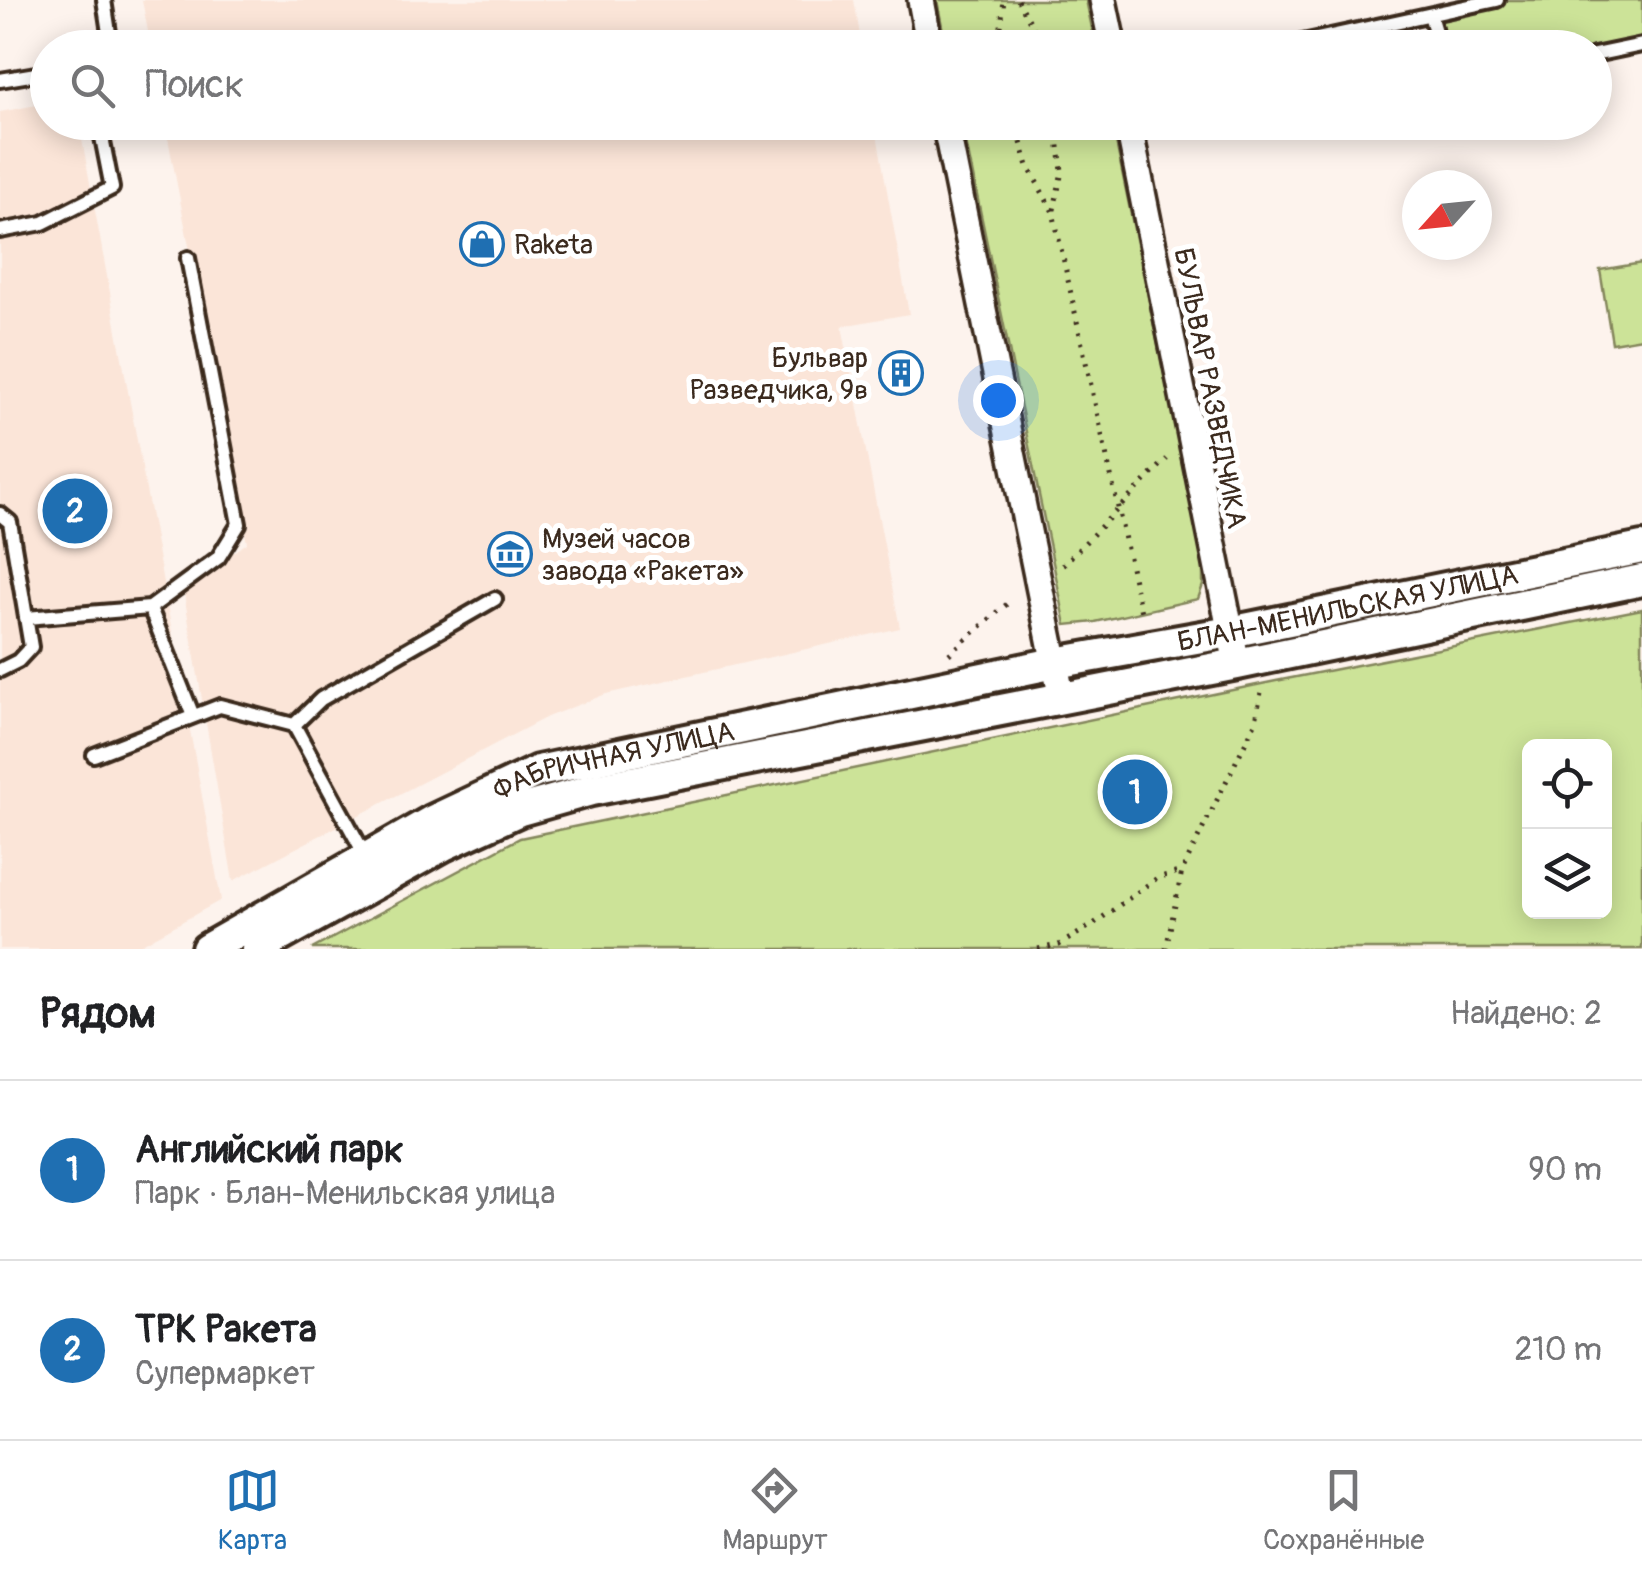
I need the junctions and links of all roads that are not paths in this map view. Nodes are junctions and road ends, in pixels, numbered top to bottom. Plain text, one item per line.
1 (104, 0) edge
2 (920, 0) edge
3 (1103, 0) edge
4 (1497, 0) edge
5 (1430, 14) junction
6 (109, 30) edge
7 (926, 30) edge
8 (1109, 30) edge
9 (1357, 30) edge
10 (1435, 30) edge
11 (1642, 45) edge
12 (1612, 51) edge
13 (30, 75) edge
14 (0, 80) edge
15 (103, 140) edge
16 (950, 140) edge
17 (1132, 140) edge
18 (0, 230) edge
19 (188, 258) dead end
20 (0, 514) edge
21 (1642, 548) edge
22 (1642, 580) edge
23 (495, 599) dead end
24 (150, 608) junction
25 (26, 618) junction
26 (1230, 632) junction
27 (1055, 663) junction
28 (0, 670) edge
29 (1250, 671) junction
30 (1062, 699) junction
31 (193, 716) junction
32 (294, 726) junction
33 (94, 755) dead end
34 (373, 869) junction
35 (207, 949) edge
36 (257, 949) edge

1 - 6 lane
2 - 7 street
3 - 8 street
4 - 5 lane
5 - 9 lane
5 - 10 lane
11 - 12 lane
13 - 14 lane
15 - 18 lane
16 - 27 street
17 - 26 street, БУЛЬВАР РАЗВЕДЧИКА
19 - 24 lane
20 - 25 lane
21 - 26 street, БЛАН-МЕНИЛЬСКАЯ УЛИЦА
22 - 29 street, БЛАН-МЕНИЛЬСКАЯ УЛИЦА
23 - 32 lane
24 - 25 lane
24 - 31 lane
25 - 28 lane
26 - 27 street, БЛАН-МЕНИЛЬСКАЯ УЛИЦА
26 - 29 street, БУЛЬВАР РАЗВЕДЧИКА
27 - 30 street
27 - 34 street, ФАБРИЧНАЯ УЛИЦА
29 - 30 street, БЛАН-МЕНИЛЬСКАЯ УЛИЦА
30 - 34 street, ФАБРИЧНАЯ УЛИЦА
31 - 32 lane
31 - 33 lane
32 - 34 lane
34 - 35 street, ФАБРИЧНАЯ УЛИЦА
34 - 36 street, ФАБРИЧНАЯ УЛИЦА

